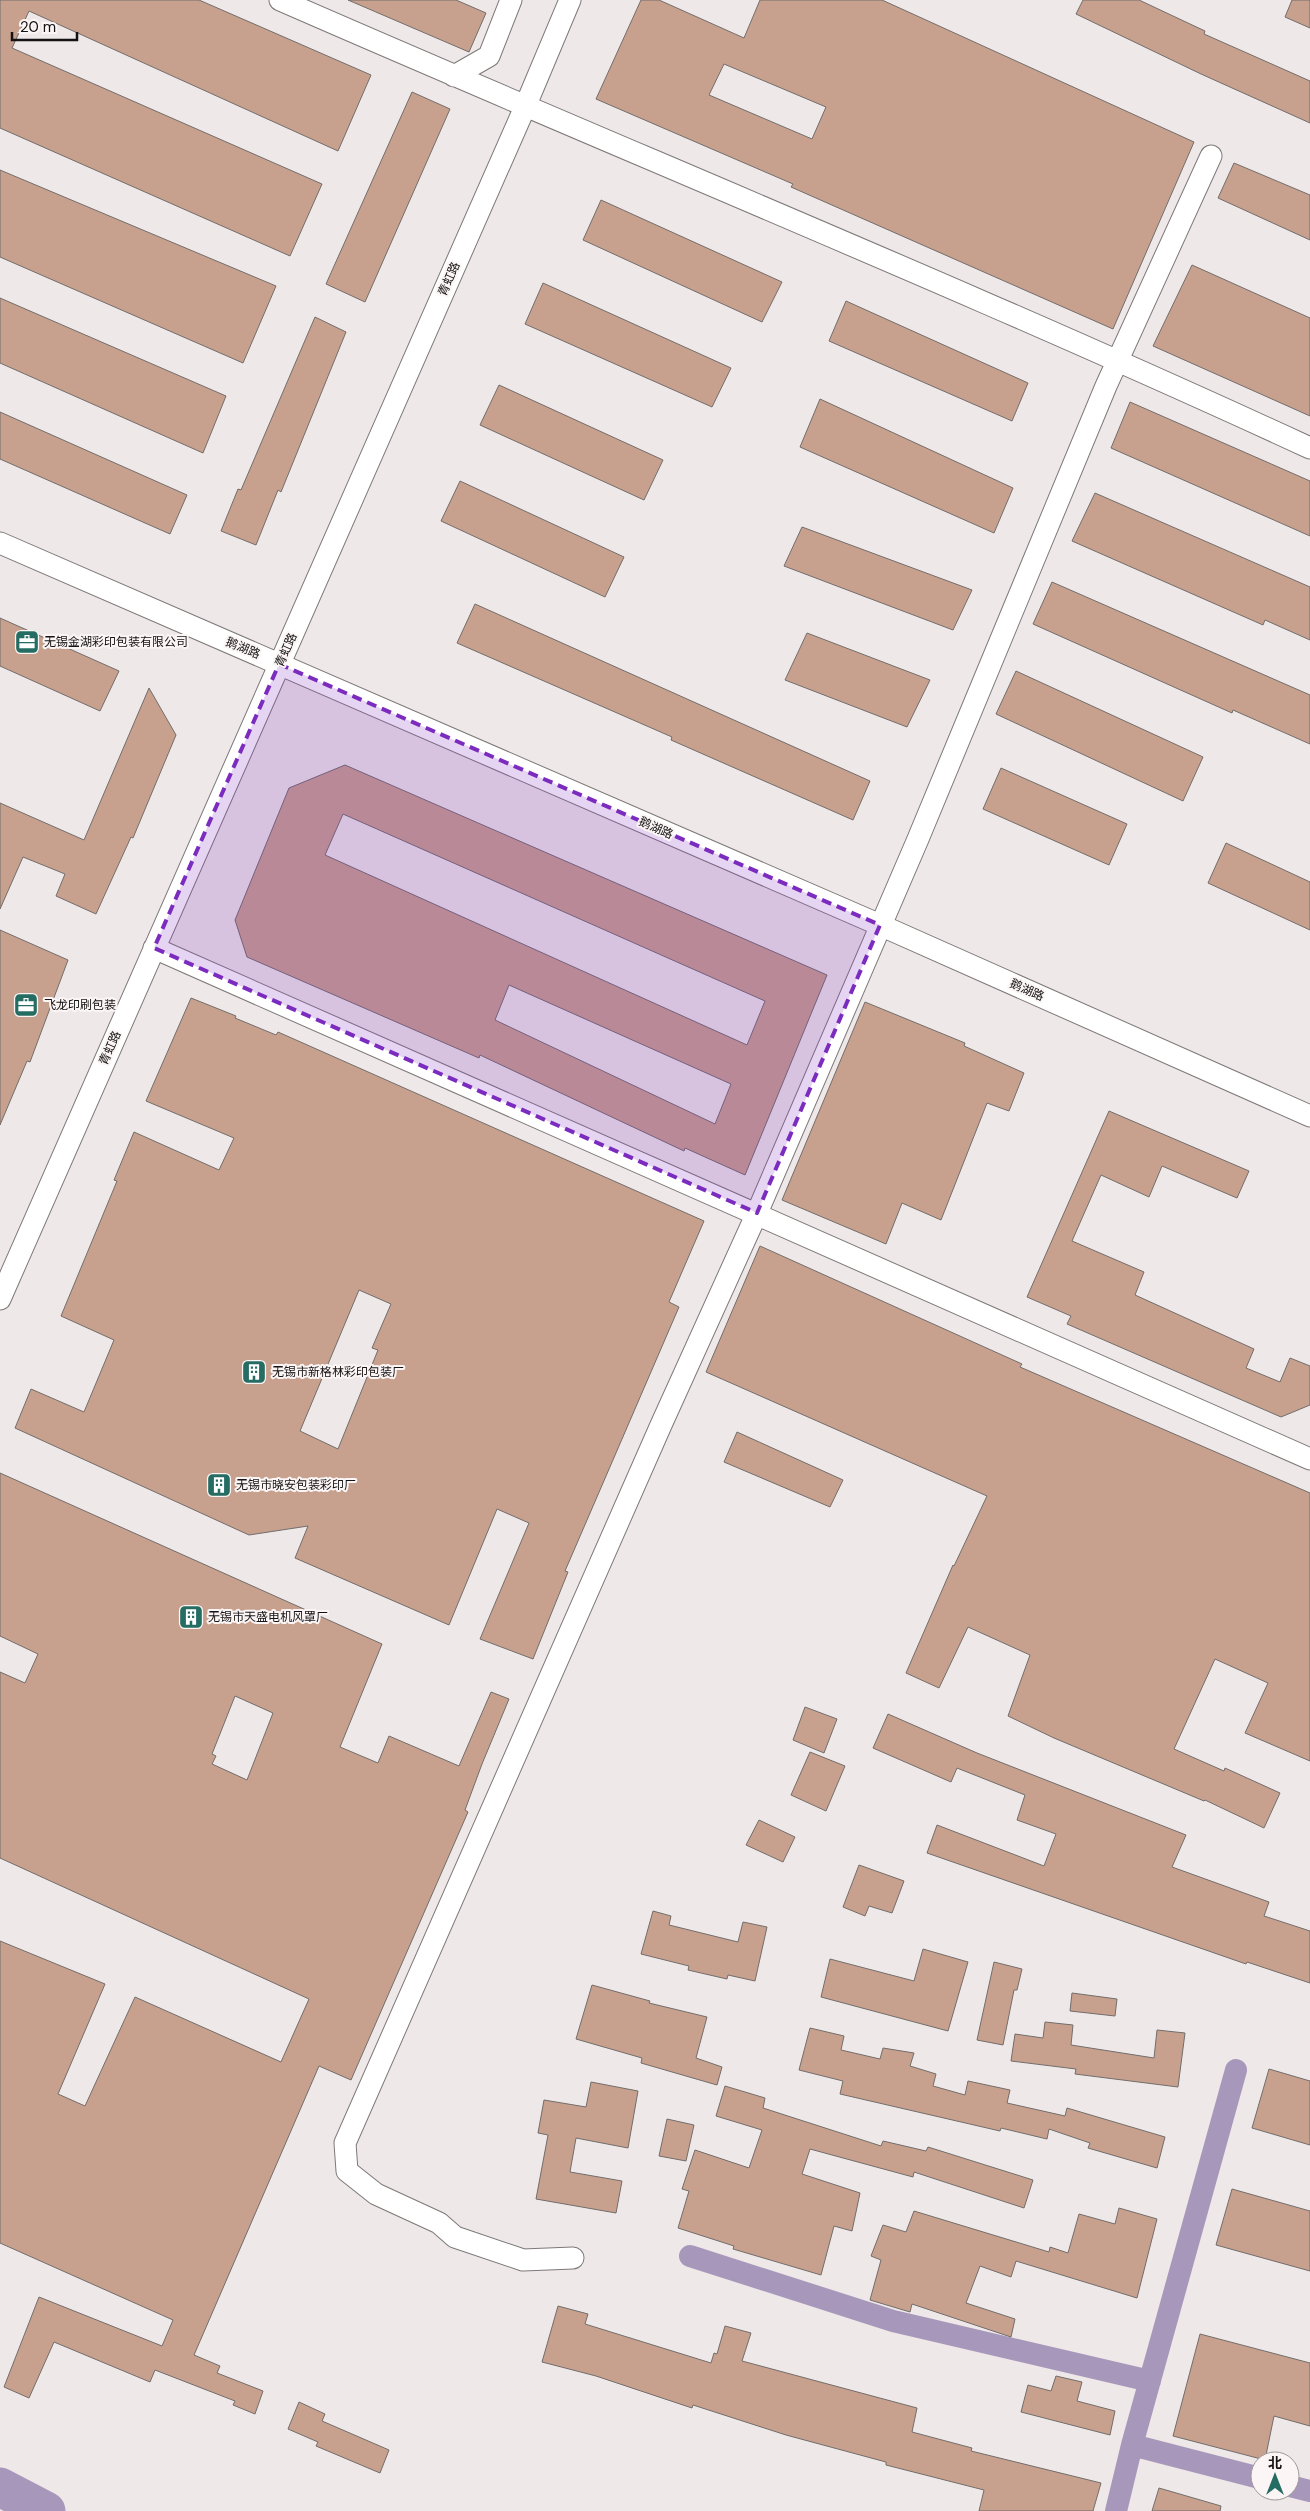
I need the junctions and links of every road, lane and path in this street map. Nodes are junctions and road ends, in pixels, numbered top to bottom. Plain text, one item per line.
1 (280, 0) edge
2 (511, 0) edge
3 (570, 0) edge
4 (454, 76) junction
5 (525, 107) junction
6 (1211, 156) dead end
7 (1118, 360) junction
8 (1310, 448) edge
9 (0, 542) edge
10 (279, 664) junction
11 (880, 925) junction
12 (154, 948) junction
13 (1310, 1116) edge
14 (757, 1213) junction
15 (0, 1299) edge
16 (1310, 1459) edge
17 (573, 2258) dead end

1 - 4 street
2 - 4 street
3 - 5 street, 青虹路
4 - 5 street
5 - 7 street
5 - 10 street, 青虹路
6 - 7 street
7 - 8 street
7 - 11 street
9 - 10 street, 鹅湖路
10 - 11 street, 鹅湖路
10 - 12 street, 青虹路
11 - 13 street, 鹅湖路
11 - 14 street
12 - 14 street
12 - 15 street, 青虹路
14 - 16 street
14 - 17 street

